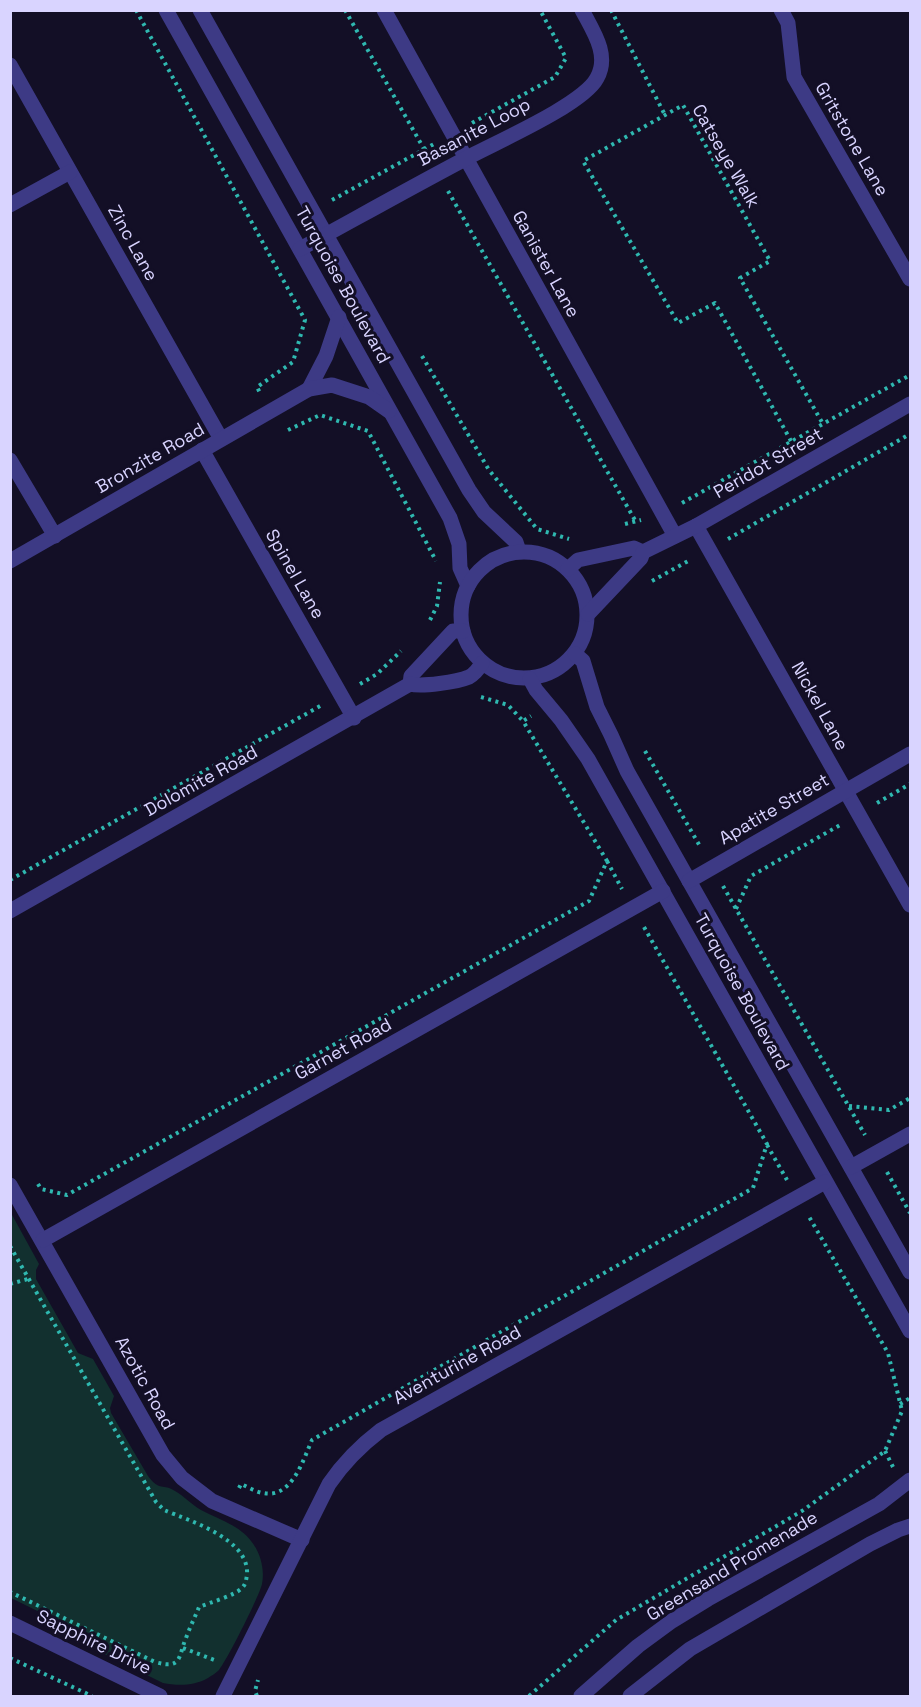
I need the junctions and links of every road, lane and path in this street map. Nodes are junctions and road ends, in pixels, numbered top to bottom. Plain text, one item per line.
1 (136, 10) edge
2 (166, 10) edge
3 (200, 10) edge
4 (345, 10) edge
5 (384, 10) edge
6 (582, 10) edge
7 (611, 10) edge
8 (781, 10) edge
9 (10, 65) edge
10 (665, 115) junction
11 (465, 159) junction
12 (70, 172) junction
13 (438, 173) junction
14 (332, 200) dead end
15 (10, 205) edge
16 (346, 224) junction
17 (325, 236) junction
18 (300, 249) junction
19 (910, 279) edge
20 (339, 317) junction
21 (417, 347) dead end
22 (910, 375) edge
23 (309, 389) junction
24 (910, 404) edge
25 (268, 412) junction
26 (392, 413) junction
27 (823, 424) junction
28 (910, 434) edge
29 (221, 439) junction
30 (791, 441) junction
31 (202, 450) junction
32 (10, 460) edge
33 (661, 512) junction
34 (636, 522) junction
35 (696, 526) junction
36 (616, 527) dead end
37 (55, 536) junction
38 (675, 536) junction
39 (576, 537) dead end
40 (709, 549) junction
41 (519, 551) junction
42 (643, 552) junction
43 (10, 561) edge
44 (436, 561) dead end
45 (568, 569) junction
46 (442, 572) dead end
47 (650, 582) dead end
48 (468, 586) junction
49 (588, 614) junction
50 (428, 624) dead end
51 (463, 631) junction
52 (575, 654) junction
53 (482, 663) junction
54 (530, 678) junction
55 (410, 684) junction
56 (535, 714) dead end
57 (354, 718) junction
58 (644, 748) dead end
59 (910, 754) edge
60 (910, 784) edge
61 (845, 791) junction
62 (858, 814) junction
63 (607, 861) junction
64 (712, 868) junction
65 (689, 881) junction
66 (663, 891) junction
67 (910, 905) edge
68 (633, 908) junction
69 (736, 909) junction
70 (10, 911) edge
71 (910, 1098) edge
72 (849, 1106) junction
73 (910, 1134) edge
74 (766, 1144) junction
75 (876, 1153) junction
76 (851, 1167) junction
77 (825, 1182) junction
78 (10, 1185) edge
79 (30, 1186) dead end
80 (798, 1197) junction
81 (910, 1213) edge
82 (43, 1240) junction
83 (10, 1246) edge
84 (910, 1272) edge
85 (28, 1279) junction
86 (10, 1284) edge
87 (910, 1331) edge
88 (910, 1398) edge
89 (900, 1404) junction
90 (910, 1480) edge
91 (241, 1484) dead end
92 (910, 1526) edge
93 (302, 1540) junction
94 (10, 1592) edge
95 (10, 1623) edge
96 (183, 1648) junction
97 (10, 1658) edge
98 (221, 1662) dead end
99 (92, 1696) edge
100 (160, 1696) edge
101 (223, 1696) edge
102 (529, 1696) edge
103 (581, 1696) edge
104 (630, 1696) edge

1 - 25 path
2 - 18 street, Turquoise Boulevard
3 - 17 street, Turquoise Boulevard
4 - 13 path
5 - 11 street, Ganister Lane
6 - 11 street, Basanite Loop
7 - 10 path
8 - 19 street, Gritstone Lane
9 - 12 street, Zinc Lane
10 - 27 path, Catseye Walk
10 - 30 path, Catseye Walk
11 - 13 street, Basanite Loop
11 - 33 street, Ganister Lane
12 - 15 street
12 - 29 street, Zinc Lane
13 - 16 street, Basanite Loop
13 - 34 path
14 - 16 path
16 - 17 street, Basanite Loop
17 - 18 street, Basanite Loop
17 - 41 street, Turquoise Boulevard
18 - 20 street, Turquoise Boulevard
20 - 23 street
20 - 26 street, Turquoise Boulevard
21 - 39 path
22 - 27 path
23 - 25 street, Bronzite Road
23 - 26 street, Bronzite Road
24 - 35 street, Peridot Street
25 - 29 street, Bronzite Road
25 - 44 path
26 - 48 street, Turquoise Boulevard
27 - 30 path
28 - 40 path
29 - 31 street, Bronzite Road
30 - 33 path
31 - 37 street, Bronzite Road
31 - 57 street, Spinel Lane
32 - 37 street
33 - 34 path
33 - 38 street, Ganister Lane
34 - 36 path
35 - 38 street, Peridot Street
35 - 40 street, Nickel Lane
37 - 43 street, Bronzite Road
38 - 42 street, Peridot Street
40 - 47 path
40 - 61 street, Nickel Lane
41 - 45 street
41 - 48 street
42 - 45 street, Peridot Street
42 - 49 street, Peridot Street
45 - 49 street
46 - 50 path
48 - 51 street
49 - 52 street
51 - 53 street
51 - 55 street, Dolomite Road
52 - 54 street
52 - 65 street, Turquoise Boulevard
53 - 54 street
53 - 55 street, Dolomite Road
54 - 66 street, Turquoise Boulevard
55 - 57 street, Dolomite Road
56 - 63 path
57 - 70 street, Dolomite Road
58 - 64 path
59 - 61 street, Apatite Street
60 - 62 path
61 - 62 street, Nickel Lane
61 - 64 street, Apatite Street
62 - 67 street, Nickel Lane
62 - 69 path
63 - 68 path
63 - 79 path
64 - 65 street, Apatite Street
64 - 69 path
65 - 76 street, Turquoise Boulevard
66 - 68 street, Garnet Road
66 - 77 street, Turquoise Boulevard
68 - 74 path
68 - 82 street, Garnet Road
69 - 72 path
71 - 72 path
72 - 75 path
73 - 75 street
74 - 80 path
74 - 91 path
75 - 76 street
75 - 81 path
76 - 84 street, Turquoise Boulevard
77 - 80 street, Aventurine Road
77 - 87 street, Turquoise Boulevard
78 - 82 street, Azotic Road
80 - 89 path
80 - 93 street, Aventurine Road
82 - 93 street, Azotic Road
83 - 85 path
85 - 86 path
85 - 96 path
88 - 89 path
89 - 102 path
90 - 103 street, Greensand Promenade
92 - 104 street
93 - 101 street, Aventurine Road
94 - 96 path
95 - 100 street, Sapphire Drive
96 - 98 path
97 - 99 path

